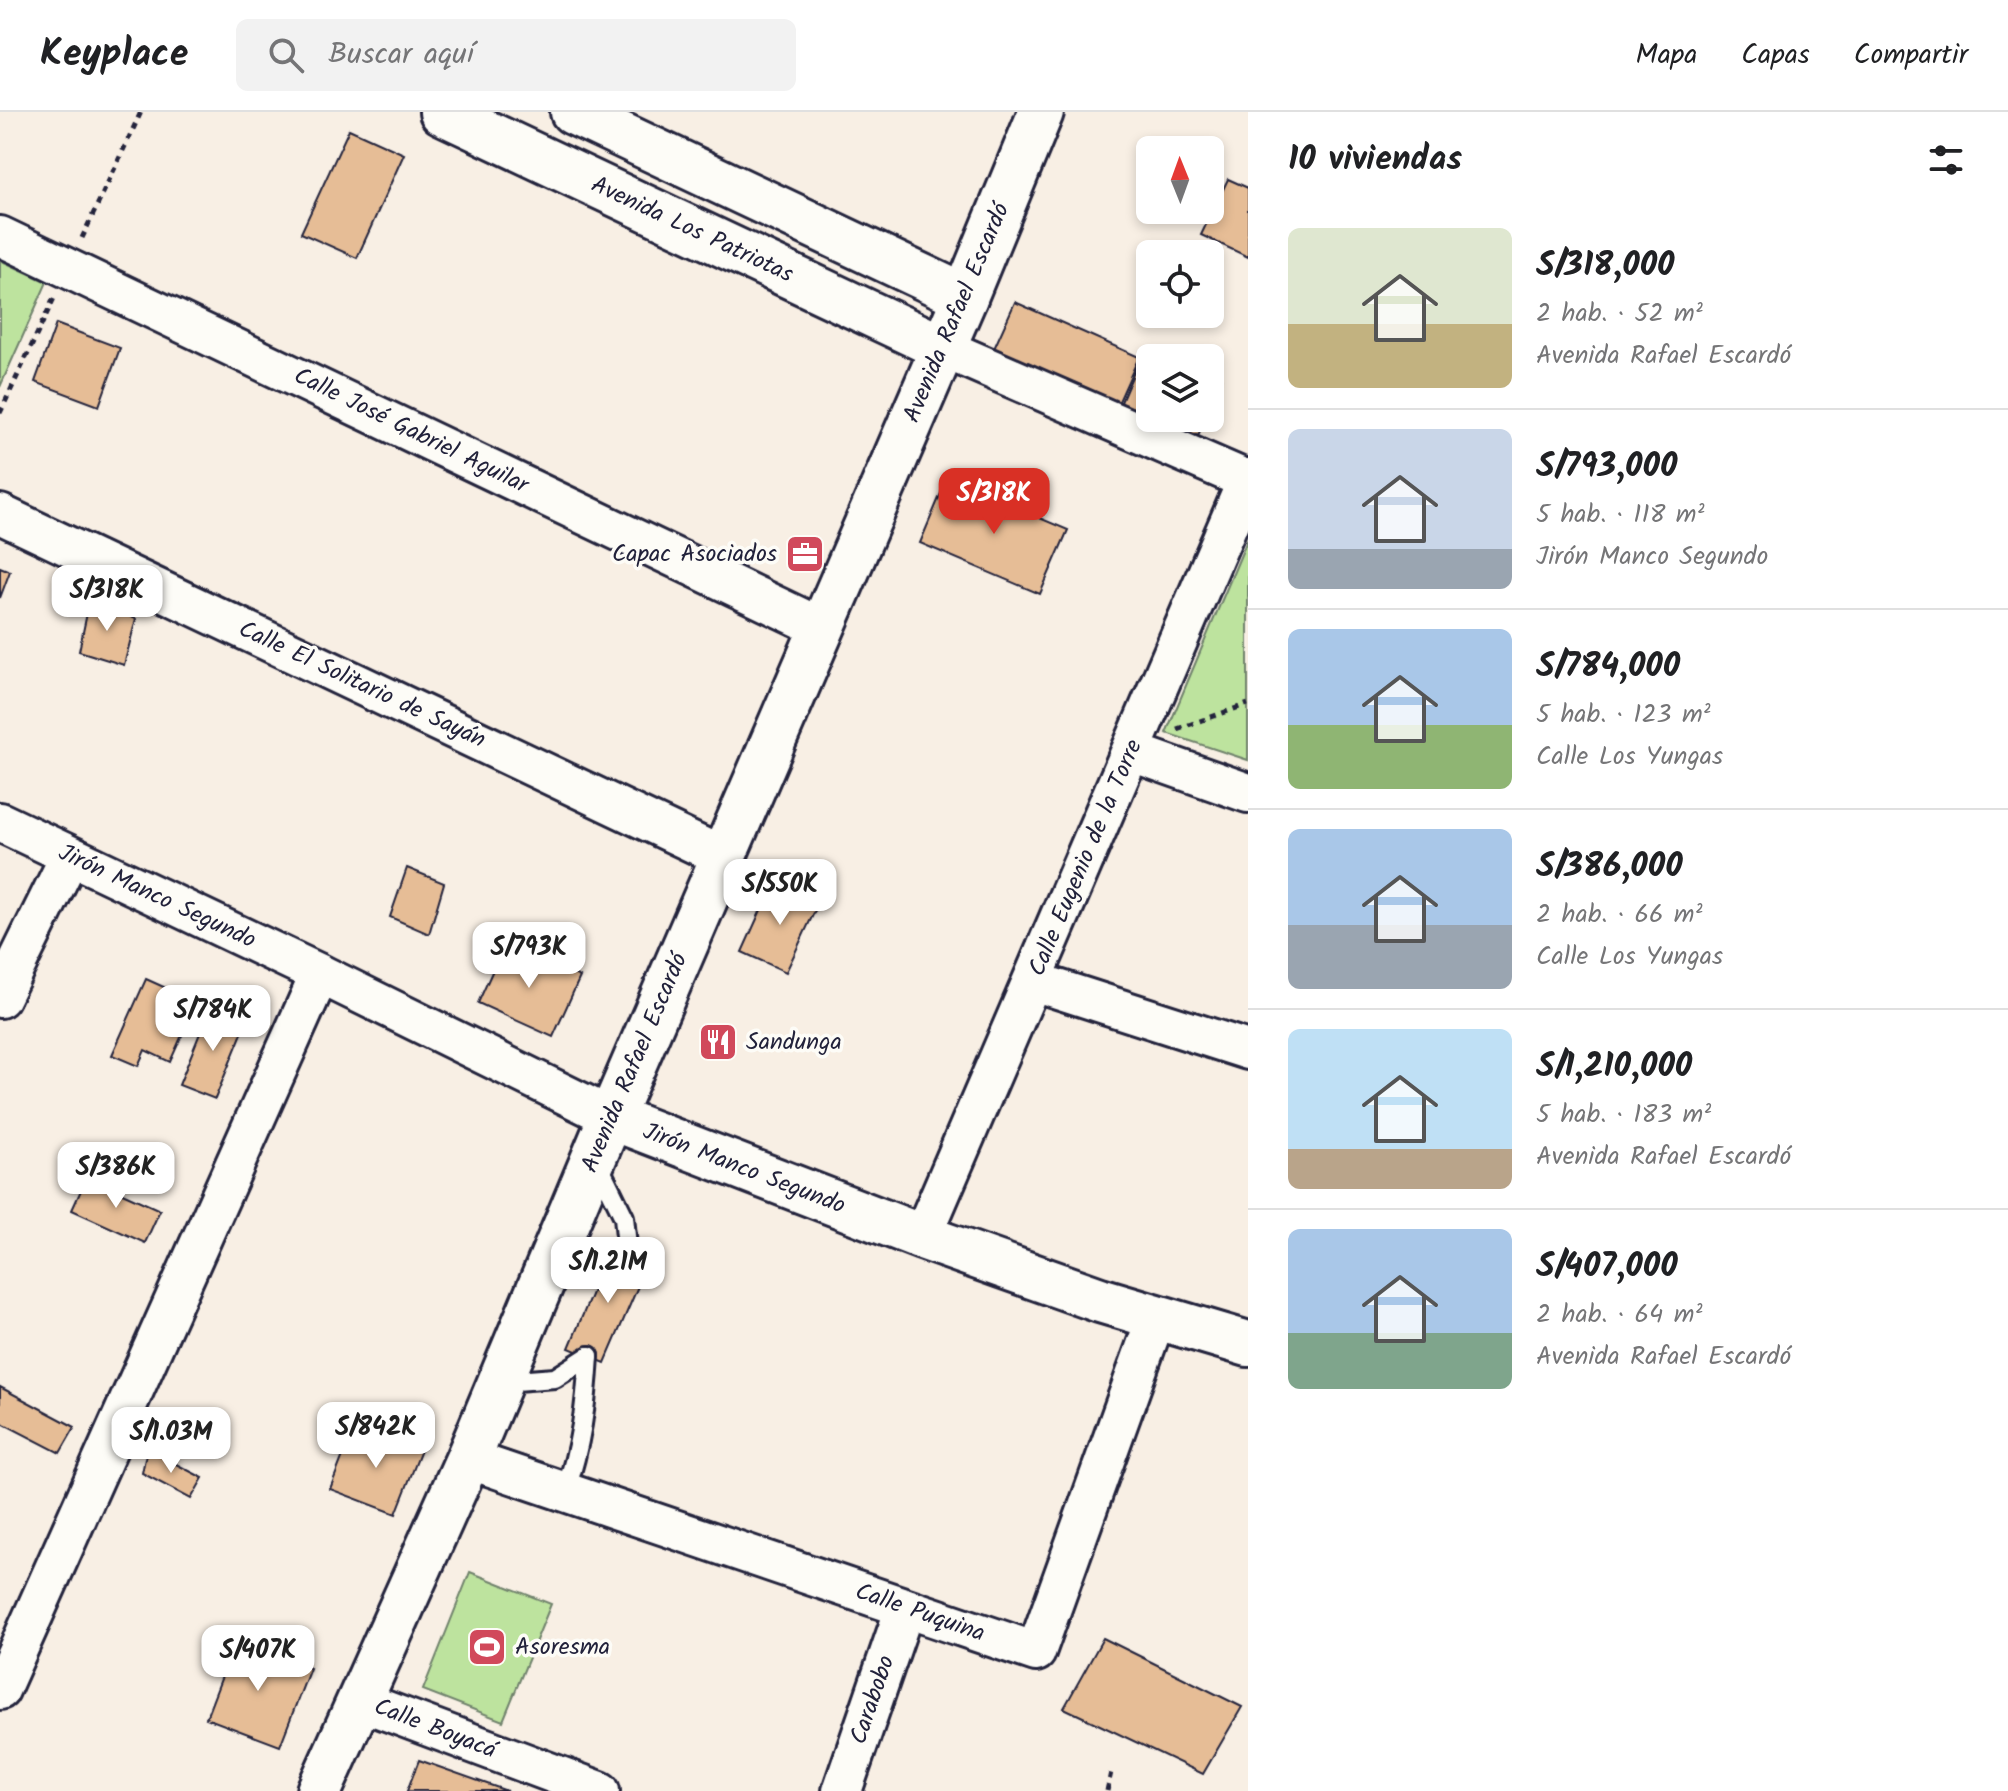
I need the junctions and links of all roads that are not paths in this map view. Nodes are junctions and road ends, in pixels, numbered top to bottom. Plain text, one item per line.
1 (442, 112) edge
2 (573, 112) edge
3 (1041, 112) edge
4 (0, 236) edge
5 (965, 297) junction
6 (943, 348) junction
7 (1248, 479) edge
8 (0, 514) edge
9 (822, 628) junction
10 (1148, 743) junction
11 (1248, 793) edge
12 (0, 822) edge
13 (70, 856) junction
14 (723, 857) junction
15 (320, 974) junction
16 (1033, 981) junction
17 (0, 998) edge
18 (1248, 1050) edge
19 (611, 1117) junction
20 (595, 1157) junction
21 (922, 1237) junction
22 (628, 1255) dead end
23 (1156, 1318) junction
24 (1248, 1344) edge
25 (500, 1383) junction
26 (468, 1459) junction
27 (565, 1492) junction
28 (905, 1608) junction
29 (0, 1690) edge
30 (360, 1701) junction
31 (319, 1791) edge
32 (600, 1791) edge
33 (842, 1791) edge

1 - 6 main road, Avenida Los Patriotas
2 - 5 main road
3 - 5 main road, Avenida Rafael Escardó
4 - 9 street, Calle José Gabriel Aguilar
5 - 6 main road, Avenida Rafael Escardó
6 - 7 street
6 - 9 main road, Avenida Rafael Escardó
7 - 10 street, Calle Eugenio de la Torre
8 - 14 street, Calle El Solitario de Sayán
9 - 14 main road, Avenida Rafael Escardó
10 - 11 street
10 - 16 street, Calle Eugenio de la Torre
12 - 13 street, Jirón Manco Segundo
13 - 15 street, Jirón Manco Segundo
13 - 17 street
14 - 19 main road, Avenida Rafael Escardó
15 - 19 street, Jirón Manco Segundo
15 - 29 street
16 - 18 street
16 - 21 street, Calle Eugenio de la Torre
19 - 20 main road, Avenida Rafael Escardó
19 - 21 main road, Jirón Manco Segundo
20 - 22 lane
20 - 25 main road, Avenida Rafael Escardó
21 - 23 main road, Jirón Manco Segundo
23 - 24 main road, Jirón Manco Segundo
23 - 28 street, Calle Puquina
25 - 26 main road, Avenida Rafael Escardó
25 - 27 lane
26 - 27 street, Calle Puquina
26 - 30 main road, Avenida Rafael Escardó
27 - 28 street, Calle Puquina
28 - 33 street, Carabobo
30 - 31 main road, Avenida Rafael Escardó
30 - 32 street, Calle Boyacá

